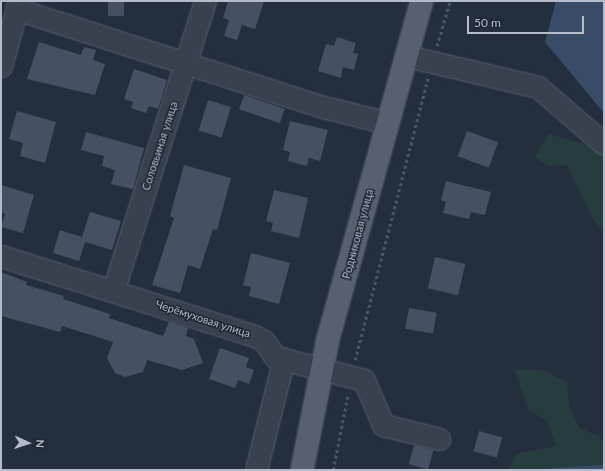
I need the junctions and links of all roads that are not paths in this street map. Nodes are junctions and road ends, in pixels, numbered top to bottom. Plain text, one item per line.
1 (205, 1) edge
2 (422, 1) edge
3 (17, 5) edge
4 (407, 56) junction
5 (187, 64) junction
6 (1, 66) edge
7 (388, 123) junction
8 (604, 144) edge
9 (1, 256) edge
10 (113, 291) junction
11 (284, 358) junction
12 (322, 367) junction
13 (439, 440) dead end
14 (256, 470) edge
15 (302, 470) edge

1 - 5 street, Соловьиная улица
2 - 4 main road, Родниковая улица
3 - 5 street
3 - 6 street
4 - 7 main road, Родниковая улица
4 - 8 street
5 - 7 street
5 - 10 street, Соловьиная улица
7 - 12 main road, Родниковая улица
9 - 10 street, Черёмуховая улица
10 - 11 street, Черёмуховая улица
11 - 12 street, Черёмуховая улица
11 - 14 street
12 - 13 street, Черёмуховая улица
12 - 15 main road, Родниковая улица

